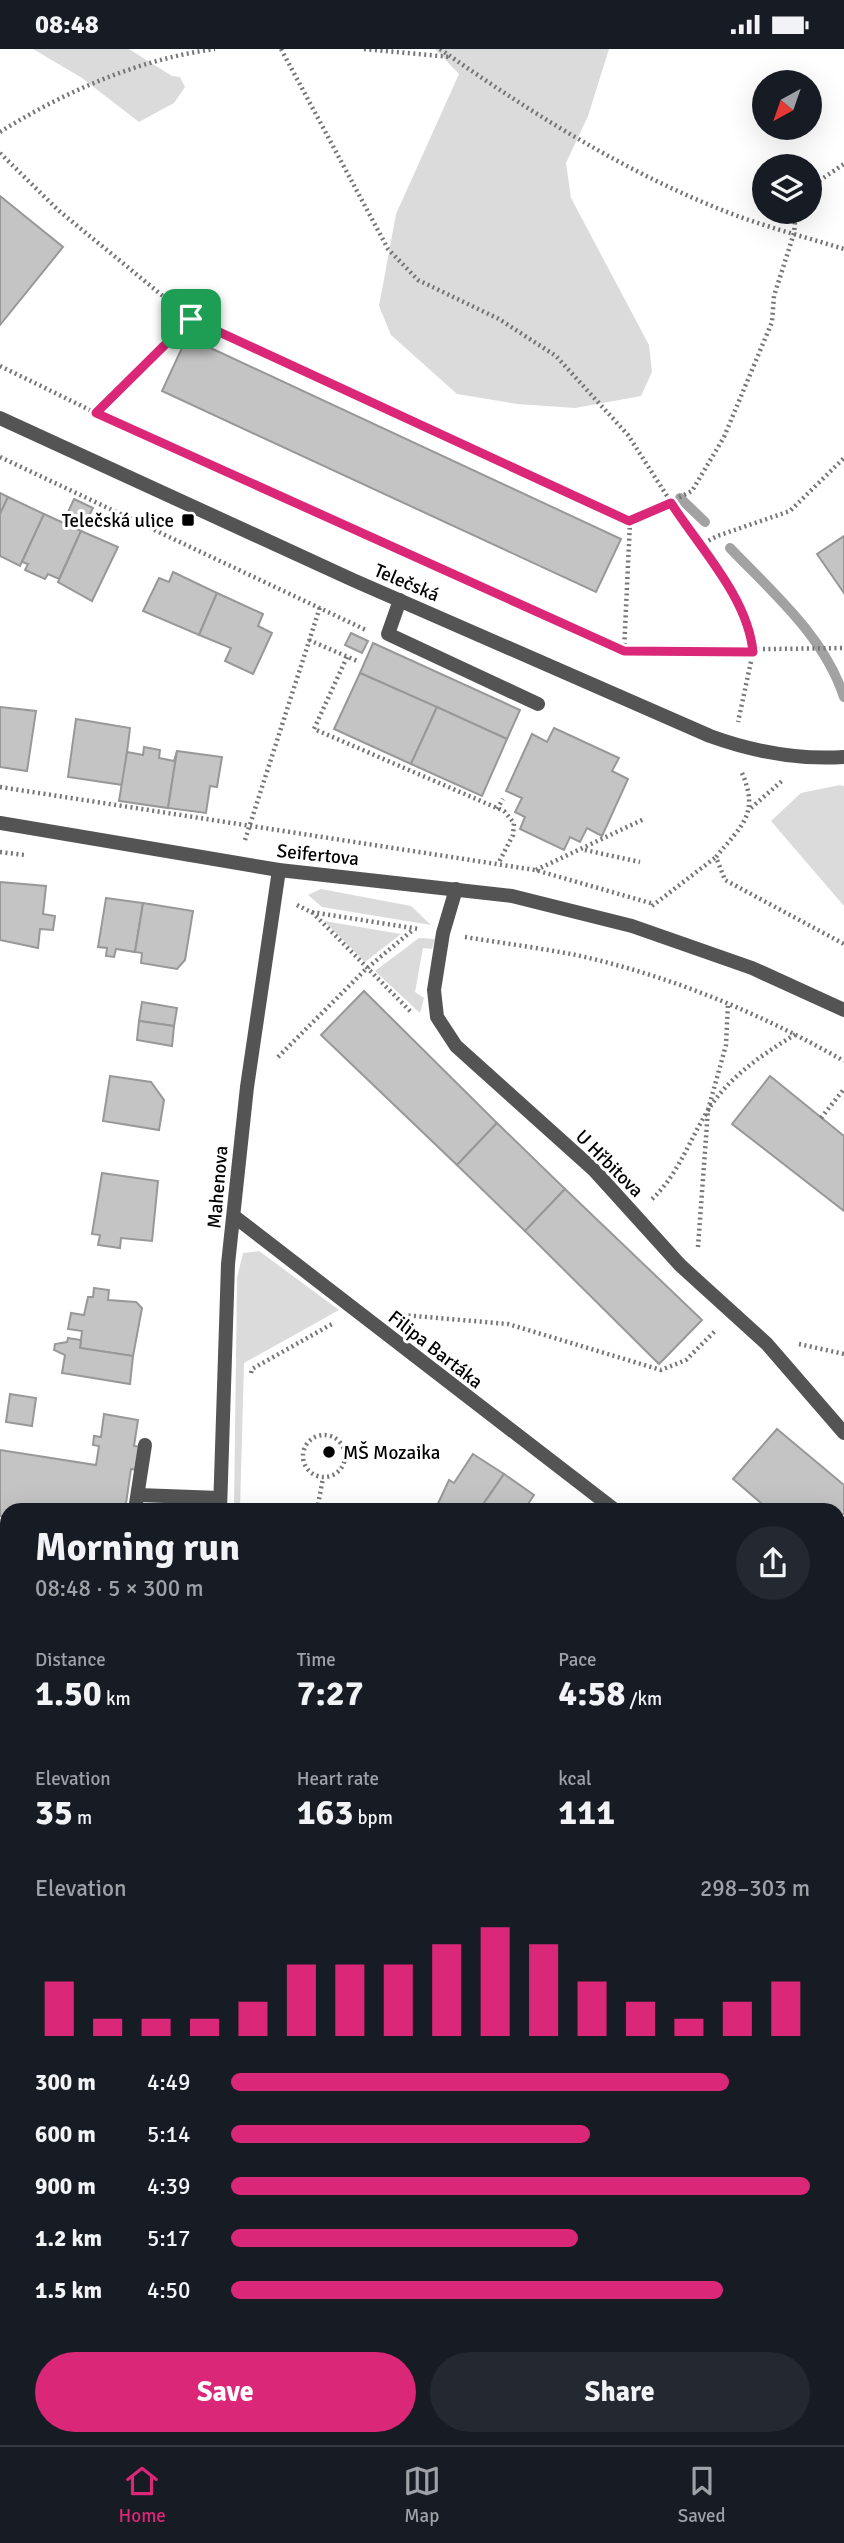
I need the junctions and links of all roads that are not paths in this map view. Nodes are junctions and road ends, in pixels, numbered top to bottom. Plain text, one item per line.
1 (0, 418) edge
2 (400, 600) junction
3 (538, 704) dead end
4 (844, 757) edge
5 (0, 823) edge
6 (279, 870) junction
7 (456, 889) junction
8 (844, 1010) edge
9 (235, 1217) junction
10 (844, 1433) edge
11 (145, 1445) dead end
12 (136, 1503) edge
13 (220, 1503) edge
14 (606, 1503) edge

1 - 2 street, Telečská
2 - 3 street
2 - 4 street, Telečská
5 - 6 street, Seifertova
6 - 7 street, Seifertova
6 - 9 street, Mahenova
7 - 8 street, Seifertova
7 - 10 street, U Hřbitova
9 - 13 street, Mahenova
9 - 14 street, Filipa Bartáka
11 - 12 street

